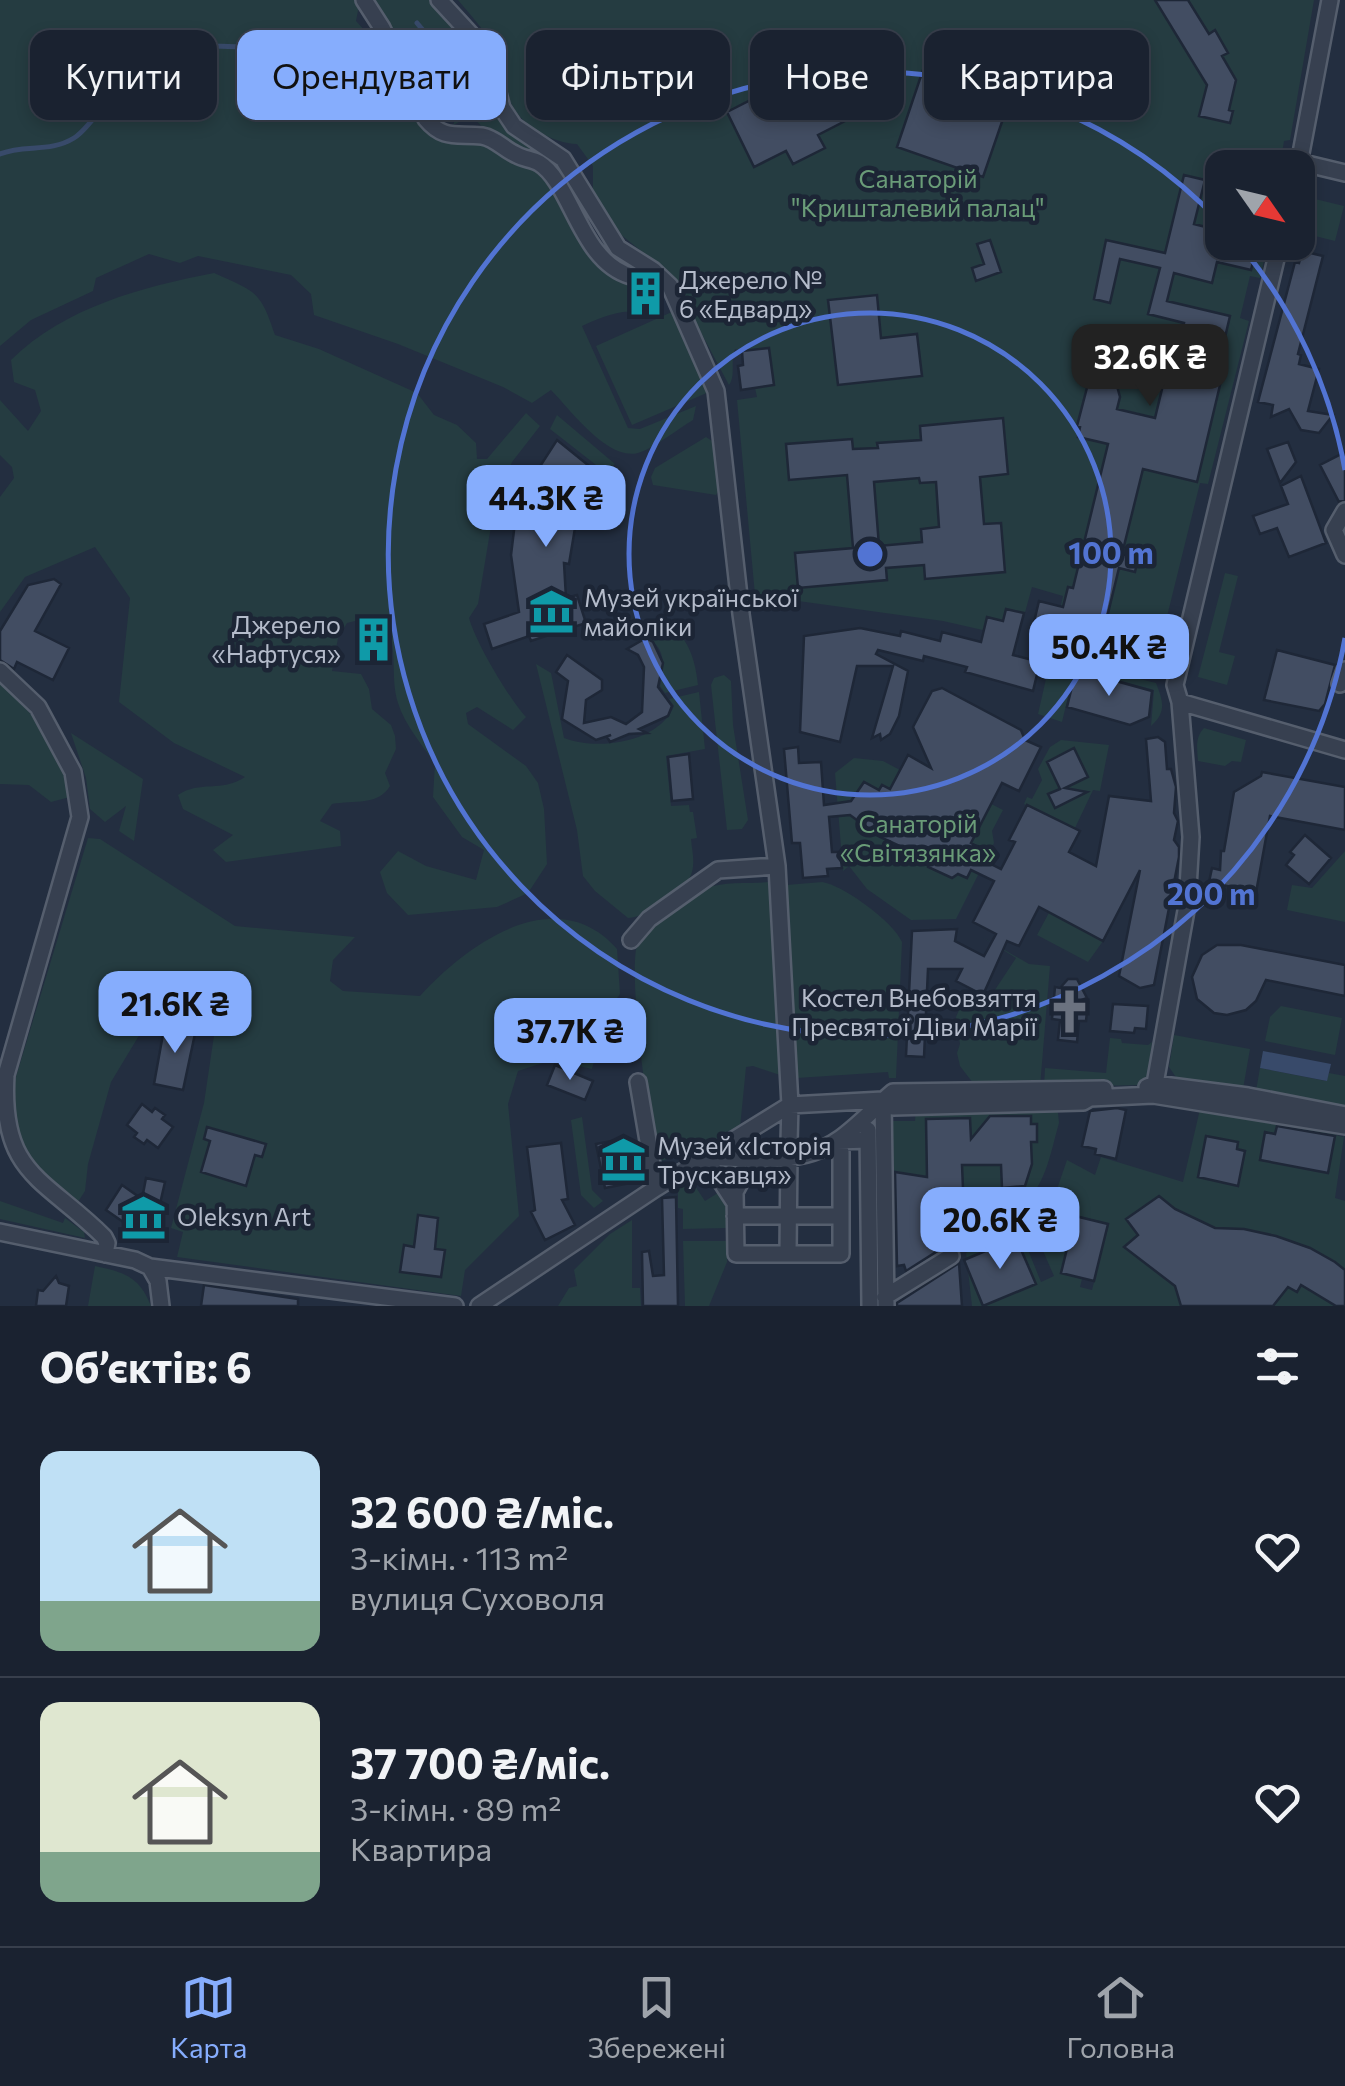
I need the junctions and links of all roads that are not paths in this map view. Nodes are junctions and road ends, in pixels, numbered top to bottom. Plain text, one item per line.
1 (364, 0) edge
2 (439, 0) edge
3 (1330, 0) edge
4 (1301, 150) edge
5 (1315, 169) edge
6 (1345, 173) edge
7 (1276, 260) edge
8 (652, 270) junction
9 (1345, 511) edge
10 (1345, 555) edge
11 (0, 671) edge
12 (1180, 702) junction
13 (1345, 750) edge
14 (776, 866) junction
15 (631, 940) dead end
16 (638, 1082) dead end
17 (1155, 1086) junction
18 (873, 1105) junction
19 (790, 1106) junction
20 (1345, 1114) edge
21 (1345, 1126) edge
22 (868, 1140) junction
23 (837, 1142) junction
24 (789, 1149) junction
25 (705, 1157) junction
26 (769, 1159) junction
27 (656, 1188) junction
28 (735, 1210) junction
29 (788, 1216) junction
30 (841, 1216) junction
31 (0, 1232) edge
32 (105, 1254) junction
33 (788, 1254) junction
34 (951, 1256) dead end
35 (150, 1267) junction
36 (886, 1302) edge
37 (161, 1306) edge
38 (456, 1306) edge
39 (479, 1306) edge
40 (870, 1306) edge

1 - 8 street
2 - 8 street
3 - 4 street
5 - 6 street
7 - 12 street
8 - 14 street
9 - 10 street
11 - 32 street
12 - 13 street
12 - 17 street
14 - 15 street
14 - 19 street
16 - 27 street
17 - 18 street
17 - 18 street
17 - 20 street
17 - 21 street
18 - 19 street
18 - 22 street
18 - 23 street
18 - 36 street
19 - 24 street
19 - 25 street
22 - 23 street
22 - 40 street
23 - 24 street
23 - 30 street
24 - 26 street
24 - 29 street
25 - 26 street
25 - 27 street
25 - 28 street
26 - 28 street
27 - 39 street
28 - 29 street
28 - 33 street
29 - 30 street
29 - 33 street
30 - 33 street
31 - 32 street
32 - 35 street
34 - 36 street
35 - 37 street
35 - 38 street

